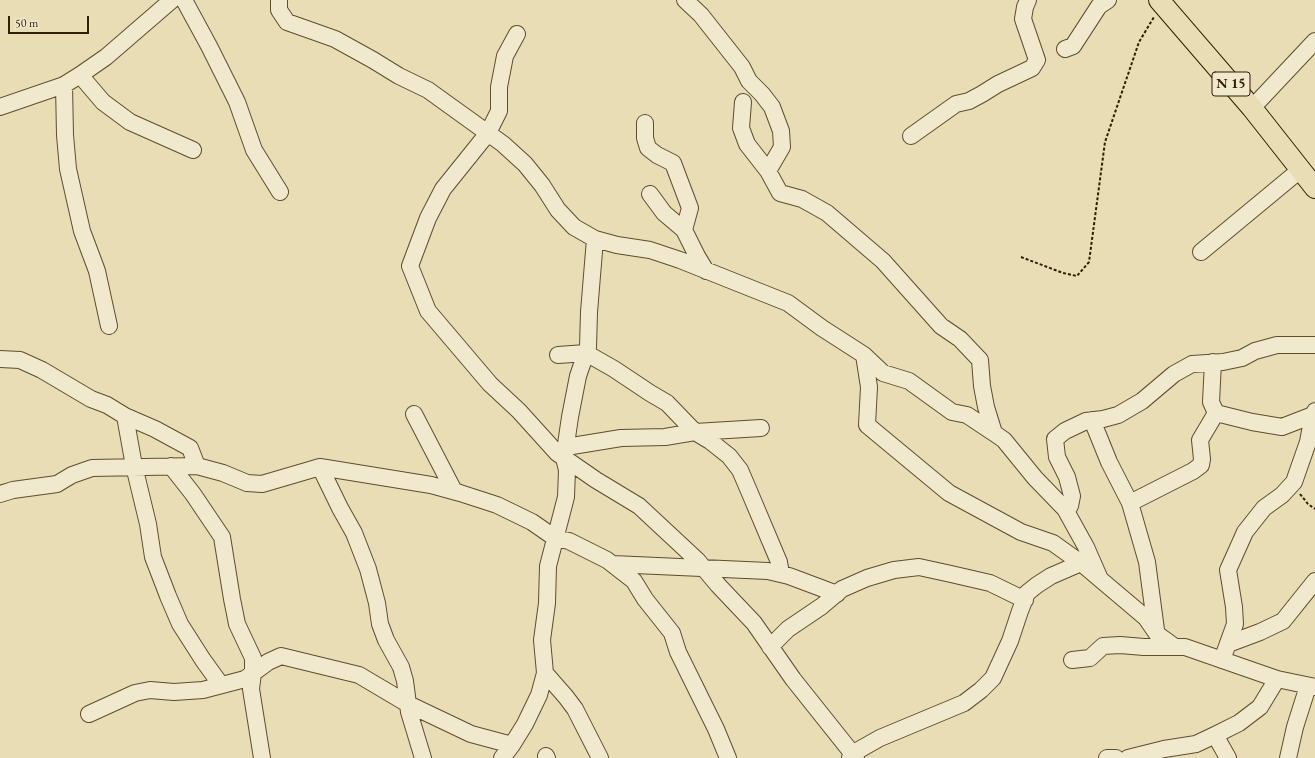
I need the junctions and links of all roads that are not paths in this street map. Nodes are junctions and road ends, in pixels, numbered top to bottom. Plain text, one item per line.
1 (172, 0) edge
2 (184, 0) edge
3 (279, 0) edge
4 (685, 0) edge
5 (1028, 0) edge
6 (1108, 0) edge
7 (1160, 2) edge
8 (517, 34) dead end
9 (1315, 41) edge
10 (1065, 49) dead end
11 (80, 75) junction
12 (64, 85) junction
13 (743, 102) dead end
14 (0, 107) edge
15 (1252, 108) junction
16 (645, 123) dead end
17 (488, 133) junction
18 (912, 136) dead end
19 (193, 150) dead end
20 (1300, 170) junction
21 (768, 171) junction
22 (1315, 188) edge
23 (280, 192) dead end
24 (650, 194) dead end
25 (684, 230) junction
26 (596, 240) junction
27 (1200, 252) dead end
28 (706, 271) junction
29 (109, 326) dead end
30 (1315, 345) edge
31 (586, 353) junction
32 (558, 355) dead end
33 (864, 355) junction
34 (0, 359) edge
35 (1213, 362) junction
36 (1216, 413) junction
37 (1314, 413) edge
38 (414, 414) dead end
39 (124, 416) junction
40 (1092, 420) junction
41 (761, 428) dead end
42 (695, 432) junction
43 (994, 433) junction
44 (565, 453) junction
45 (134, 466) junction
46 (171, 466) junction
47 (197, 466) junction
48 (320, 467) junction
49 (454, 491) junction
50 (0, 494) edge
51 (1130, 503) junction
52 (1064, 510) junction
53 (555, 538) junction
54 (1081, 563) junction
55 (613, 564) junction
56 (704, 568) junction
57 (781, 574) junction
58 (1100, 579) junction
59 (1315, 581) edge
60 (837, 594) junction
61 (1024, 600) junction
62 (1157, 634) junction
63 (1228, 644) junction
64 (770, 646) junction
65 (1175, 647) junction
66 (1072, 660) dead end
67 (1222, 660) junction
68 (253, 673) junction
69 (545, 673) junction
70 (1277, 679) junction
71 (221, 685) junction
72 (1312, 686) edge
73 (408, 704) junction
74 (89, 714) dead end
75 (1216, 735) junction
76 (512, 745) junction
77 (853, 757) edge
78 (262, 758) edge
79 (424, 758) edge
80 (502, 758) edge
81 (600, 758) edge
82 (728, 758) edge
83 (1107, 758) edge
84 (1116, 758) edge
85 (1128, 758) edge
86 (1228, 758) edge
87 (1288, 758) edge

1 - 11 street
2 - 23 street
3 - 17 street
4 - 21 street
5 - 18 street
6 - 10 street
7 - 15 main road, N 15
8 - 17 street
9 - 15 street
11 - 12 street
11 - 19 street
12 - 14 street
12 - 29 street
13 - 21 street
15 - 20 main road, N 15
16 - 25 street
17 - 26 street
17 - 44 street
20 - 22 main road, N 15
20 - 27 street
21 - 43 street
24 - 25 street
25 - 28 street
26 - 28 street
26 - 31 street
28 - 33 street
30 - 35 street
31 - 32 street
31 - 42 street
31 - 44 street
33 - 43 street
33 - 54 street
34 - 39 street
35 - 36 street
35 - 40 street
36 - 37 street
36 - 51 street
37 - 63 street
38 - 49 street
39 - 45 street
39 - 47 street
40 - 51 street
40 - 52 street
41 - 42 street
42 - 44 street
42 - 57 street
43 - 52 street
44 - 53 street
44 - 56 street
45 - 46 street
45 - 50 street
45 - 71 street
46 - 47 street
46 - 68 street
47 - 48 street
48 - 49 street
48 - 73 street
49 - 53 street
51 - 62 street
52 - 58 street
53 - 55 street
53 - 69 street
54 - 58 street
54 - 61 street
55 - 56 street
55 - 82 street
56 - 57 street
56 - 64 street
57 - 60 street
58 - 62 street
59 - 63 street
60 - 61 street
60 - 64 street
61 - 77 street
62 - 65 street
63 - 67 street
64 - 77 street
65 - 66 street
65 - 67 street
67 - 70 street
68 - 71 street
68 - 73 street
68 - 78 street
69 - 76 street
69 - 81 street
70 - 72 street
70 - 75 street
71 - 74 street
72 - 87 street
73 - 76 street
73 - 79 street
75 - 85 street
75 - 86 street
76 - 80 street
83 - 84 street

